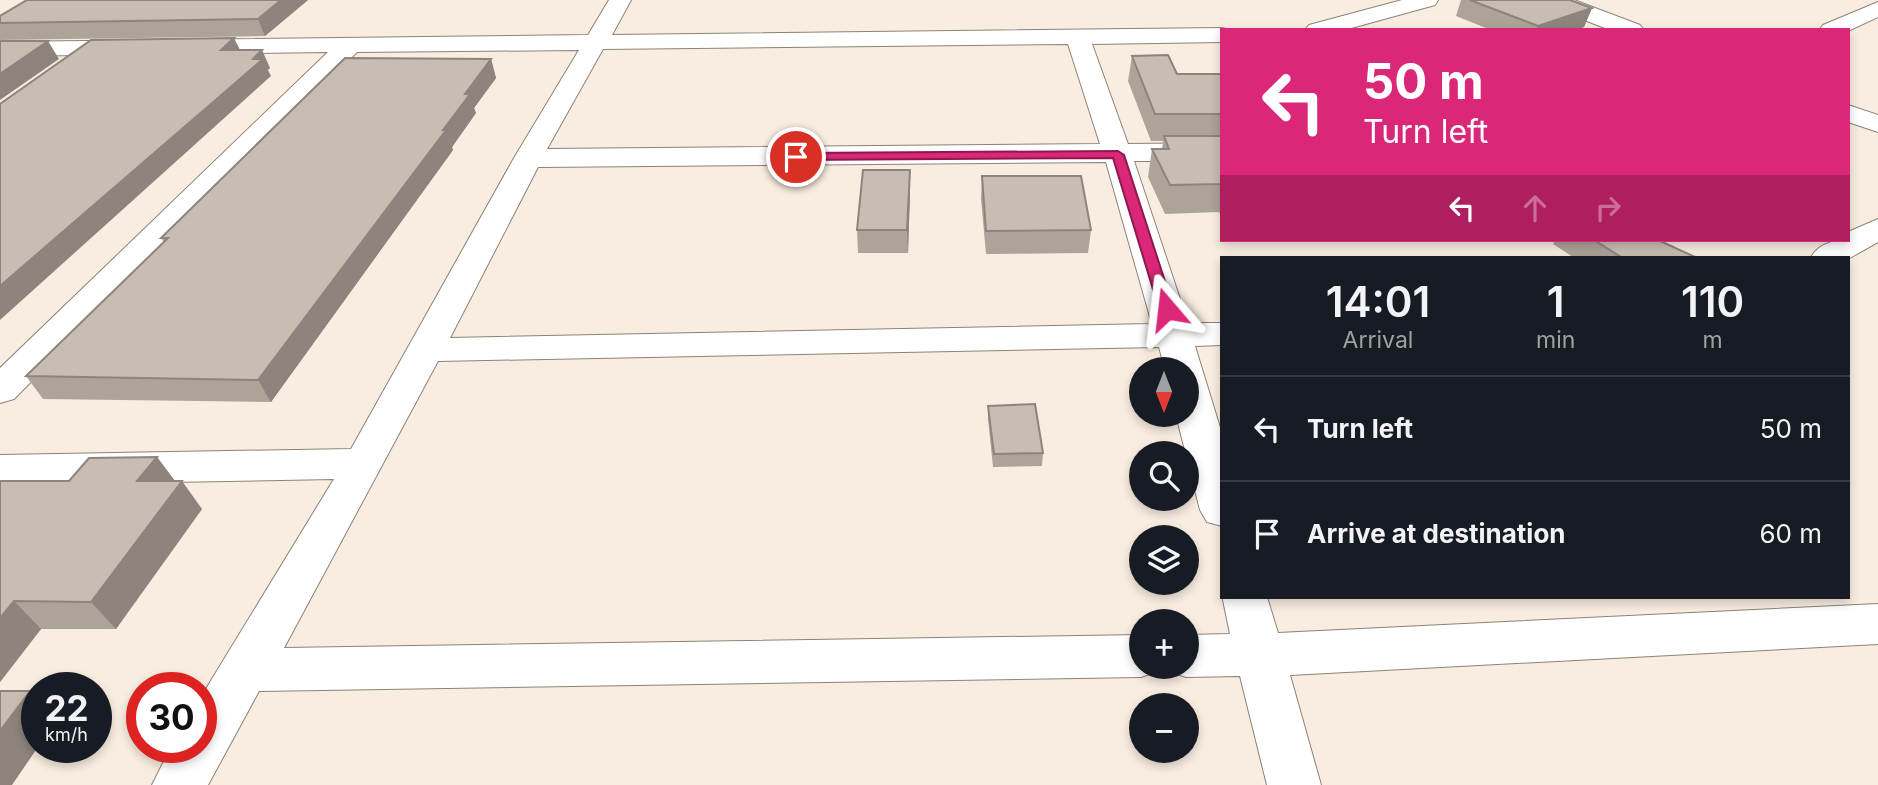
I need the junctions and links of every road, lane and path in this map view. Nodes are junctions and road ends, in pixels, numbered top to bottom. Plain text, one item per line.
1 (620, 0) edge
2 (1427, 0) edge
3 (1555, 0) edge
4 (1878, 9) edge
5 (1324, 28) edge
6 (1627, 28) edge
7 (1835, 28) edge
8 (1220, 35) edge
9 (1078, 38) junction
10 (594, 42) junction
11 (351, 44) junction
12 (94, 48) junction
13 (0, 49) edge
14 (62, 70) edge
15 (1850, 114) edge
16 (1878, 124) edge
17 (1220, 152) edge
18 (1118, 155) junction
19 (528, 158) junction
20 (1878, 229) edge
21 (1829, 256) edge
22 (1175, 334) junction
23 (1220, 334) edge
24 (422, 350) junction
25 (1181, 357) edge
26 (0, 390) edge
27 (1199, 426) edge
28 (364, 464) junction
29 (0, 470) edge
30 (1220, 503) edge
31 (1245, 599) edge
32 (1878, 624) edge
33 (1260, 654) junction
34 (1129, 656) edge
35 (1199, 656) edge
36 (244, 670) junction
37 (217, 718) edge
38 (192, 763) edge
39 (179, 785) edge
40 (1294, 785) edge

1 - 10 street
2 - 5 street
3 - 6 street
4 - 7 street
8 - 9 street
9 - 10 street
9 - 18 street
10 - 11 street
10 - 19 street
11 - 12 street
11 - 26 street
12 - 13 street
12 - 14 street
15 - 16 street
17 - 18 street
18 - 19 street
18 - 22 street
19 - 24 street
20 - 21 street
22 - 23 street
22 - 24 street
22 - 25 street
24 - 28 street
27 - 30 street
28 - 29 street
28 - 36 street
31 - 33 street
32 - 33 street
33 - 35 street
33 - 40 street
34 - 36 street
36 - 37 street
38 - 39 street

